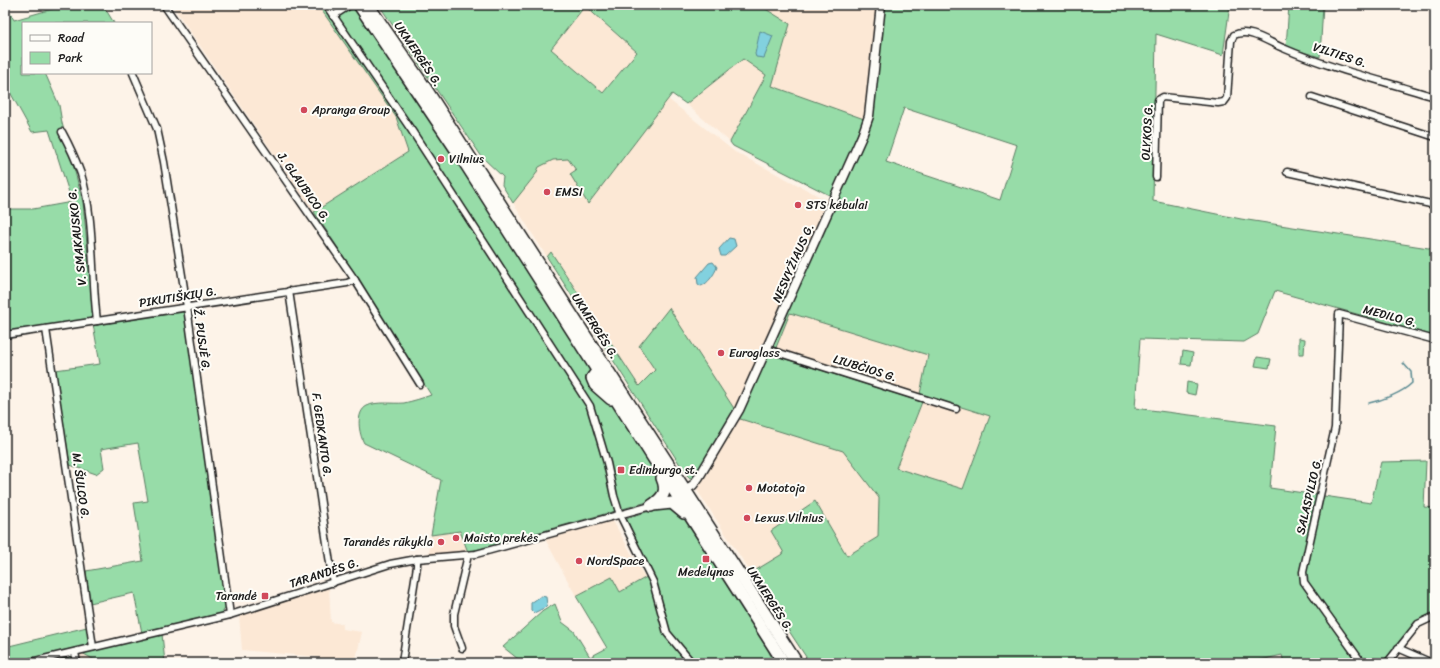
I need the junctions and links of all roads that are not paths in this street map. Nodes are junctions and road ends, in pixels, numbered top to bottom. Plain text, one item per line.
1 (164, 5) edge
2 (326, 5) edge
3 (350, 5) edge
4 (358, 5) edge
5 (368, 5) edge
6 (881, 5) edge
7 (333, 16) junction
8 (133, 74) edge
9 (1312, 97) dead end
10 (1435, 97) edge
11 (1218, 103) joint
12 (62, 132) dead end
13 (1435, 137) edge
14 (1287, 172) dead end
15 (1156, 177) dead end
16 (1435, 206) edge
17 (355, 280) junction
18 (289, 291) junction
19 (187, 307) junction
20 (1339, 314) joint
21 (98, 321) junction
22 (46, 329) junction
23 (5, 335) edge
24 (1435, 340) edge
25 (767, 349) junction
26 (598, 373) junction
27 (420, 384) dead end
28 (622, 391) junction
29 (956, 410) dead end
30 (655, 462) junction
31 (685, 490) junction
32 (651, 506) junction
33 (620, 515) junction
34 (694, 522) junction
35 (468, 555) junction
36 (417, 559) junction
37 (333, 583) junction
38 (230, 614) junction
39 (1435, 616) edge
40 (93, 647) junction
41 (462, 648) dead end
42 (1398, 648) junction
43 (775, 649) junction
44 (75, 652) junction
45 (402, 662) edge
46 (27, 663) edge
47 (78, 663) edge
48 (692, 663) edge
49 (781, 663) edge
50 (784, 663) edge
51 (797, 663) edge
52 (1362, 663) edge
53 (1387, 663) edge
54 (1432, 663) edge

1 - 17 street, J. GLAUBICO G.
2 - 7 street
3 - 7 street
4 - 26 highway, UKMERGĖS G.
5 - 28 highway, UKMERGĖS G.
6 - 25 street, NESVYŽIAUS G.
7 - 33 street
8 - 19 street, Ž. PUSJĖ G.
9 - 13 street
10 - 11 street, VILTIES G.
11 - 15 street, OLYKOS G.
12 - 21 street, V. SMAKAUSKO G.
14 - 16 street
17 - 18 street, PIKUTIŠKIŲ G.
17 - 27 street, J. GLAUBICO G.
18 - 19 street, PIKUTIŠKIŲ G.
18 - 37 street, F. GEDKANTO G.
19 - 21 street, PIKUTIŠKIŲ G.
19 - 38 street, Ž. PUSJĖ G.
20 - 24 street, MEDILO G.
20 - 52 street, SALASPILIO G.
21 - 22 street, PIKUTIŠKIŲ G.
22 - 23 street, PIKUTIŠKIŲ G.
22 - 40 street, M. ŠULCO G.
25 - 29 street, LIUBČIOS G.
25 - 31 street, NESVYŽIAUS G.
26 - 28 highway
26 - 30 highway, UKMERGĖS G.
28 - 31 highway, UKMERGĖS G.
30 - 32 highway
30 - 34 highway, UKMERGĖS G.
31 - 51 highway, UKMERGĖS G.
32 - 33 street, TARANDĖS G.
32 - 34 highway
33 - 35 street, TARANDĖS G.
33 - 48 street
34 - 43 highway, UKMERGĖS G.
35 - 36 street, TARANDĖS G.
35 - 41 street
36 - 37 street, TARANDĖS G.
36 - 45 street
37 - 38 street, TARANDĖS G.
38 - 40 street, TARANDĖS G.
39 - 42 street
40 - 44 street, TARANDĖS G.
42 - 53 street
42 - 54 street
43 - 49 highway
43 - 50 highway
44 - 46 street, TARANDĖS G.
44 - 47 street

